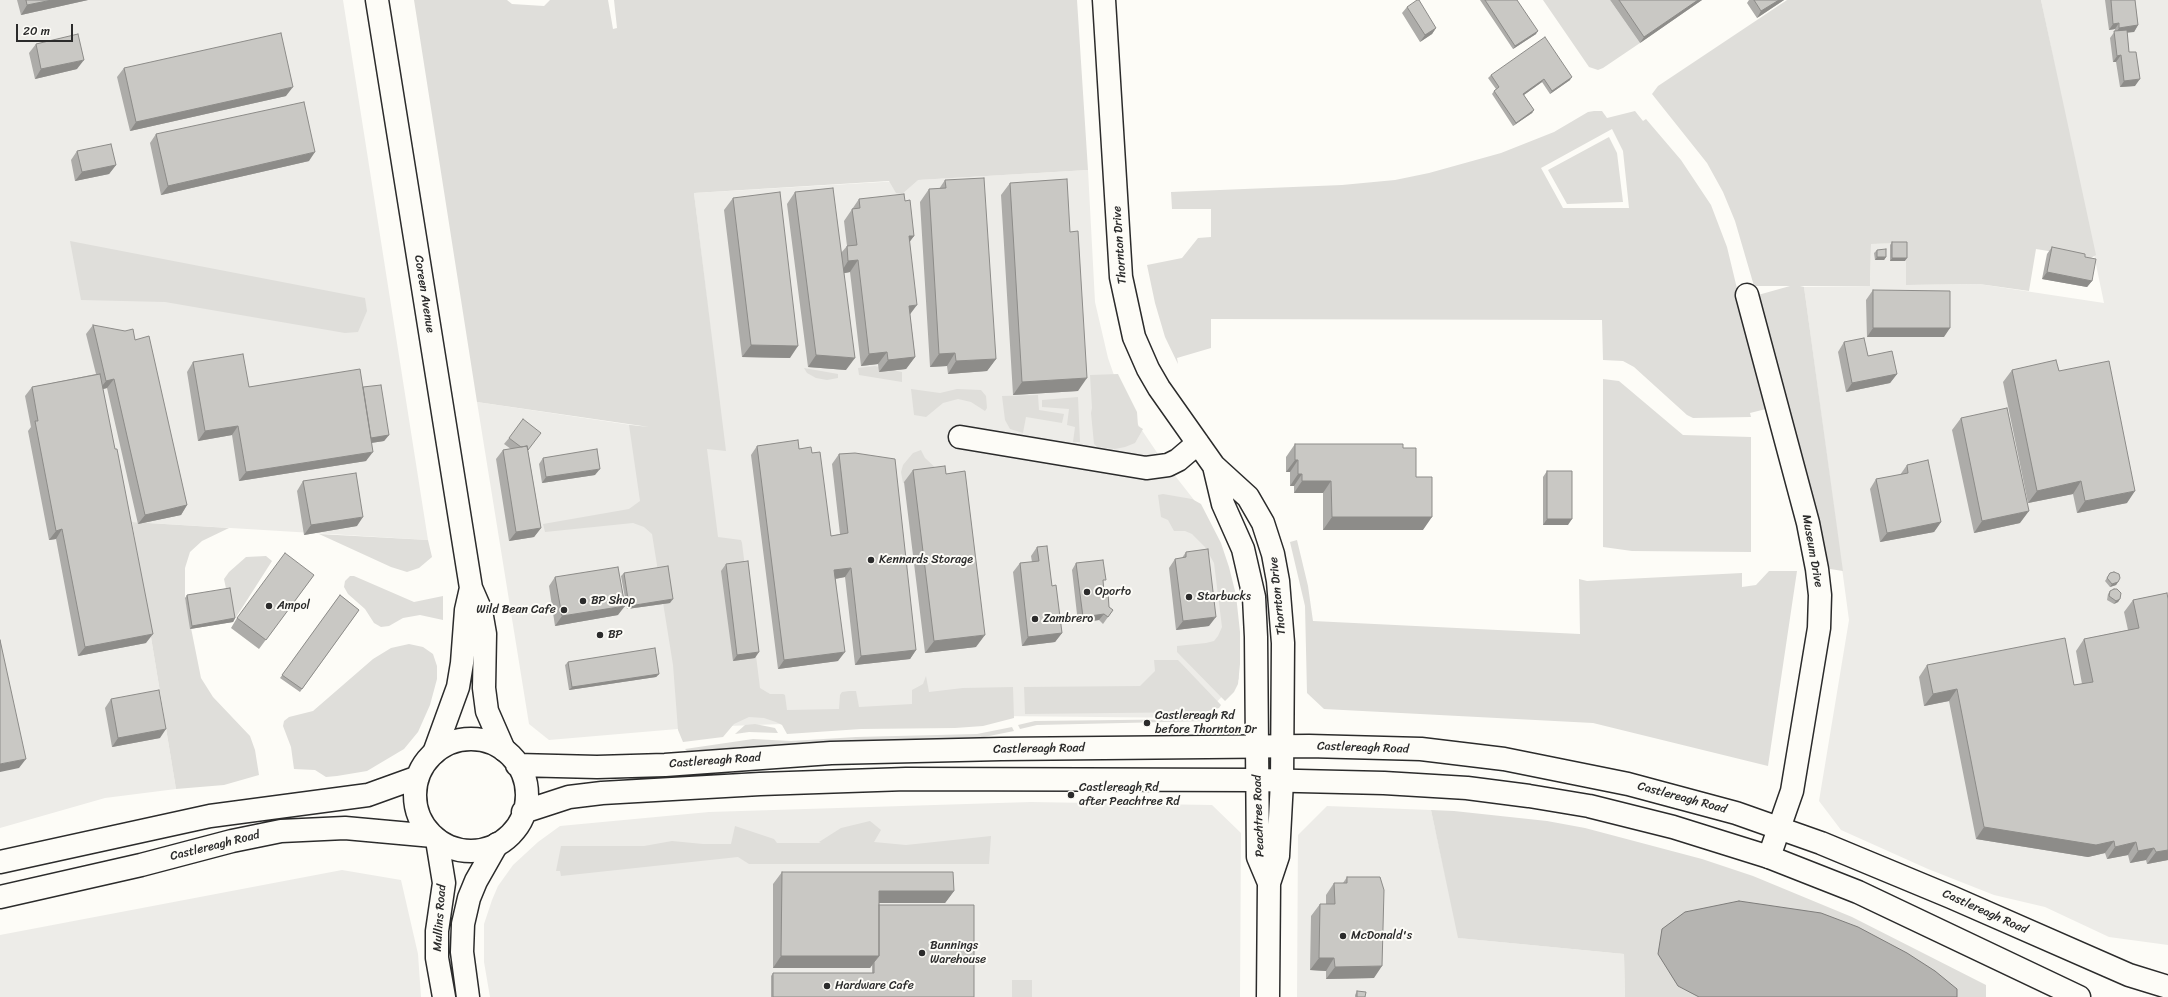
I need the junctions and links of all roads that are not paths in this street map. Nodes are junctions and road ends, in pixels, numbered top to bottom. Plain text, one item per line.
1 (377, 0) edge
2 (1104, 0) edge
3 (1747, 295) dead end
4 (960, 437) dead end
5 (1198, 443) junction
6 (1214, 466) junction
7 (471, 588) junction
8 (1256, 747) junction
9 (1283, 747) junction
10 (434, 753) junction
11 (510, 757) junction
12 (418, 777) junction
13 (1258, 780) junction
14 (1282, 781) junction
15 (524, 812) junction
16 (1780, 828) junction
17 (435, 838) junction
18 (497, 844) junction
19 (1770, 857) junction
20 (0, 862) edge
21 (1269, 883) junction
22 (0, 896) edge
23 (2168, 988) edge
24 (444, 997) edge
25 (468, 997) edge
26 (1268, 997) edge
27 (2079, 997) edge

1 - 7 main road, Coreen Avenue
2 - 5 main road, Thornton Drive
3 - 16 main road, Museum Drive
4 - 5 main road
5 - 6 main road, Thornton Drive
6 - 8 main road, Thornton Drive
6 - 9 main road, Thornton Drive
7 - 10 main road, Coreen Avenue
7 - 11 main road, Coreen Avenue
8 - 9 main road, Castlereagh Road
8 - 11 main road, Castlereagh Road
8 - 13 main road, Peachtree Road
9 - 14 main road, Peachtree Road
9 - 16 main road, Castlereagh Road
10 - 11 main road
10 - 12 main road
11 - 15 main road
12 - 17 main road
12 - 20 main road
13 - 14 main road, Castlereagh Road
13 - 15 main road, Castlereagh Road
13 - 21 main road, Peachtree Road
14 - 19 main road, Castlereagh Road
14 - 21 main road, Peachtree Road
15 - 18 main road
16 - 19 main road, Museum Drive
16 - 23 main road, Castlereagh Road
17 - 18 main road
17 - 22 main road, Castlereagh Road
17 - 24 main road, Mullins Road
18 - 25 main road, Mullins Road
19 - 27 main road, Castlereagh Road
21 - 26 main road, Peachtree Road

